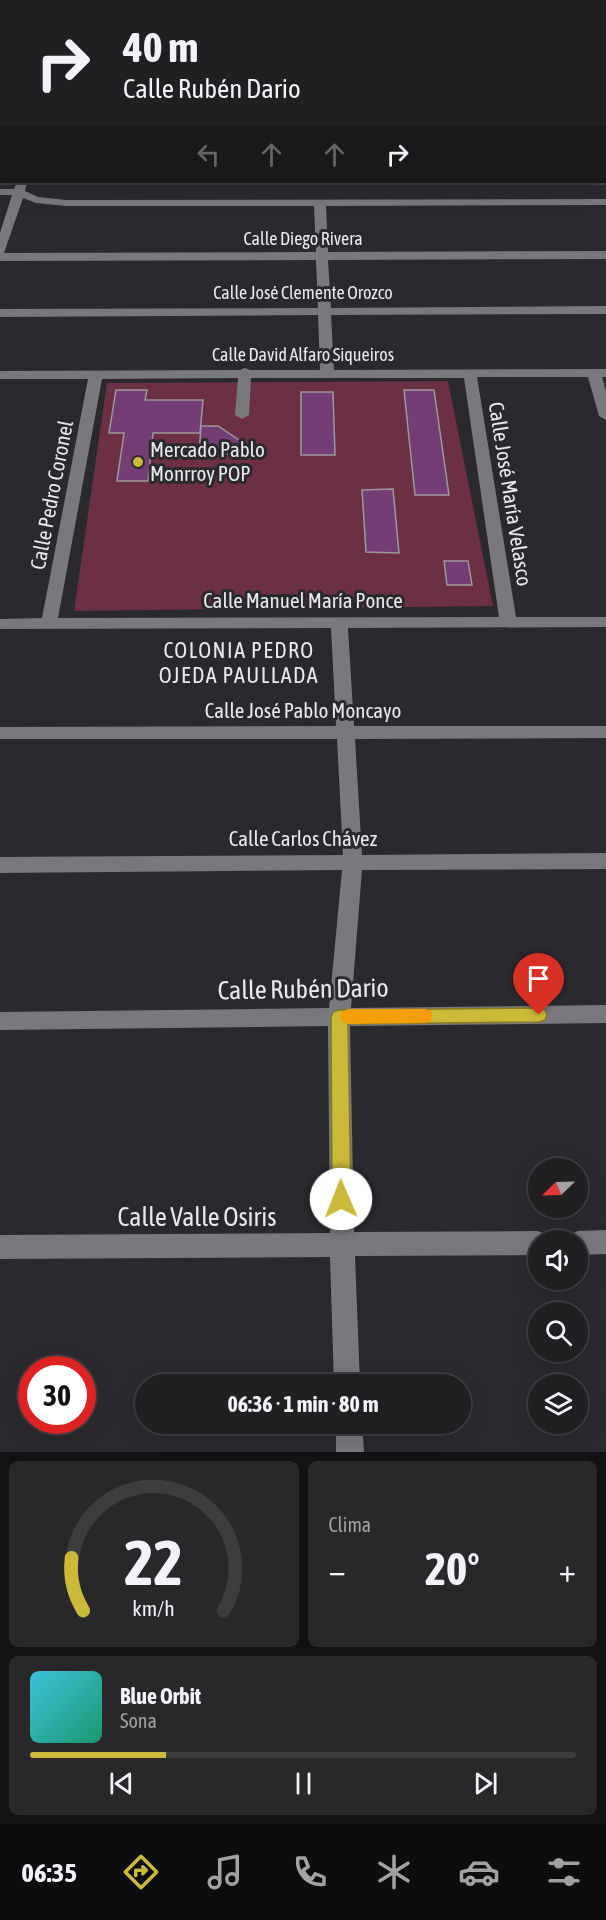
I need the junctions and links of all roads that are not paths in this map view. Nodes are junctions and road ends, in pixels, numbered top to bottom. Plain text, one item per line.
1 (19, 185) edge
2 (0, 191) edge
3 (606, 202) edge
4 (320, 203) junction
5 (0, 251) edge
6 (606, 255) edge
7 (0, 257) edge
8 (324, 257) junction
9 (606, 310) edge
10 (326, 311) junction
11 (0, 313) edge
12 (245, 372) junction
13 (327, 373) junction
14 (470, 373) junction
15 (600, 373) edge
16 (96, 374) junction
17 (0, 375) edge
18 (242, 415) dead end
19 (606, 416) edge
20 (508, 622) junction
21 (606, 622) edge
22 (339, 623) junction
23 (0, 624) edge
24 (49, 624) junction
25 (606, 732) edge
26 (0, 733) edge
27 (344, 733) junction
28 (606, 861) edge
29 (353, 862) junction
30 (0, 865) edge
31 (606, 1014) edge
32 (339, 1017) junction
33 (0, 1021) edge
34 (606, 1242) edge
35 (528, 1243) edge
36 (588, 1243) edge
37 (342, 1245) junction
38 (0, 1247) edge
39 (347, 1374) edge
40 (349, 1434) edge
41 (350, 1452) edge

1 - 2 street
1 - 4 street
1 - 5 street
3 - 4 street
4 - 8 street
6 - 8 street, Calle Diego Rivera
7 - 8 street, Calle Diego Rivera
8 - 10 street
9 - 10 street, Calle José Clemente Orozco
10 - 11 street, Calle José Clemente Orozco
10 - 13 street
12 - 13 street, Calle David Alfaro Siqueiros
12 - 16 street, Calle David Alfaro Siqueiros
12 - 18 street
13 - 14 street, Calle David Alfaro Siqueiros
14 - 15 street, Calle David Alfaro Siqueiros
14 - 20 street, Calle José María Velasco
15 - 19 street
16 - 17 street, Calle David Alfaro Siqueiros
16 - 24 street, Calle Pedro Coronel
20 - 21 street, Calle Manuel María Ponce
20 - 22 street, Calle Manuel María Ponce
22 - 24 street, Calle Manuel María Ponce
22 - 27 street
23 - 24 street, Calle Manuel María Ponce
25 - 27 street, Calle José Pablo Moncayo
26 - 27 street, Calle José Pablo Moncayo
27 - 29 street
28 - 29 street, Calle Carlos Chávez
29 - 30 street, Calle Carlos Chávez
29 - 32 street
31 - 32 street, Calle Rubén Dario
32 - 33 street, Calle Rubén Dario
32 - 37 street
34 - 36 street
35 - 37 street, Calle Valle Osiris
37 - 38 street, Calle Valle Osiris
37 - 39 street
40 - 41 street

